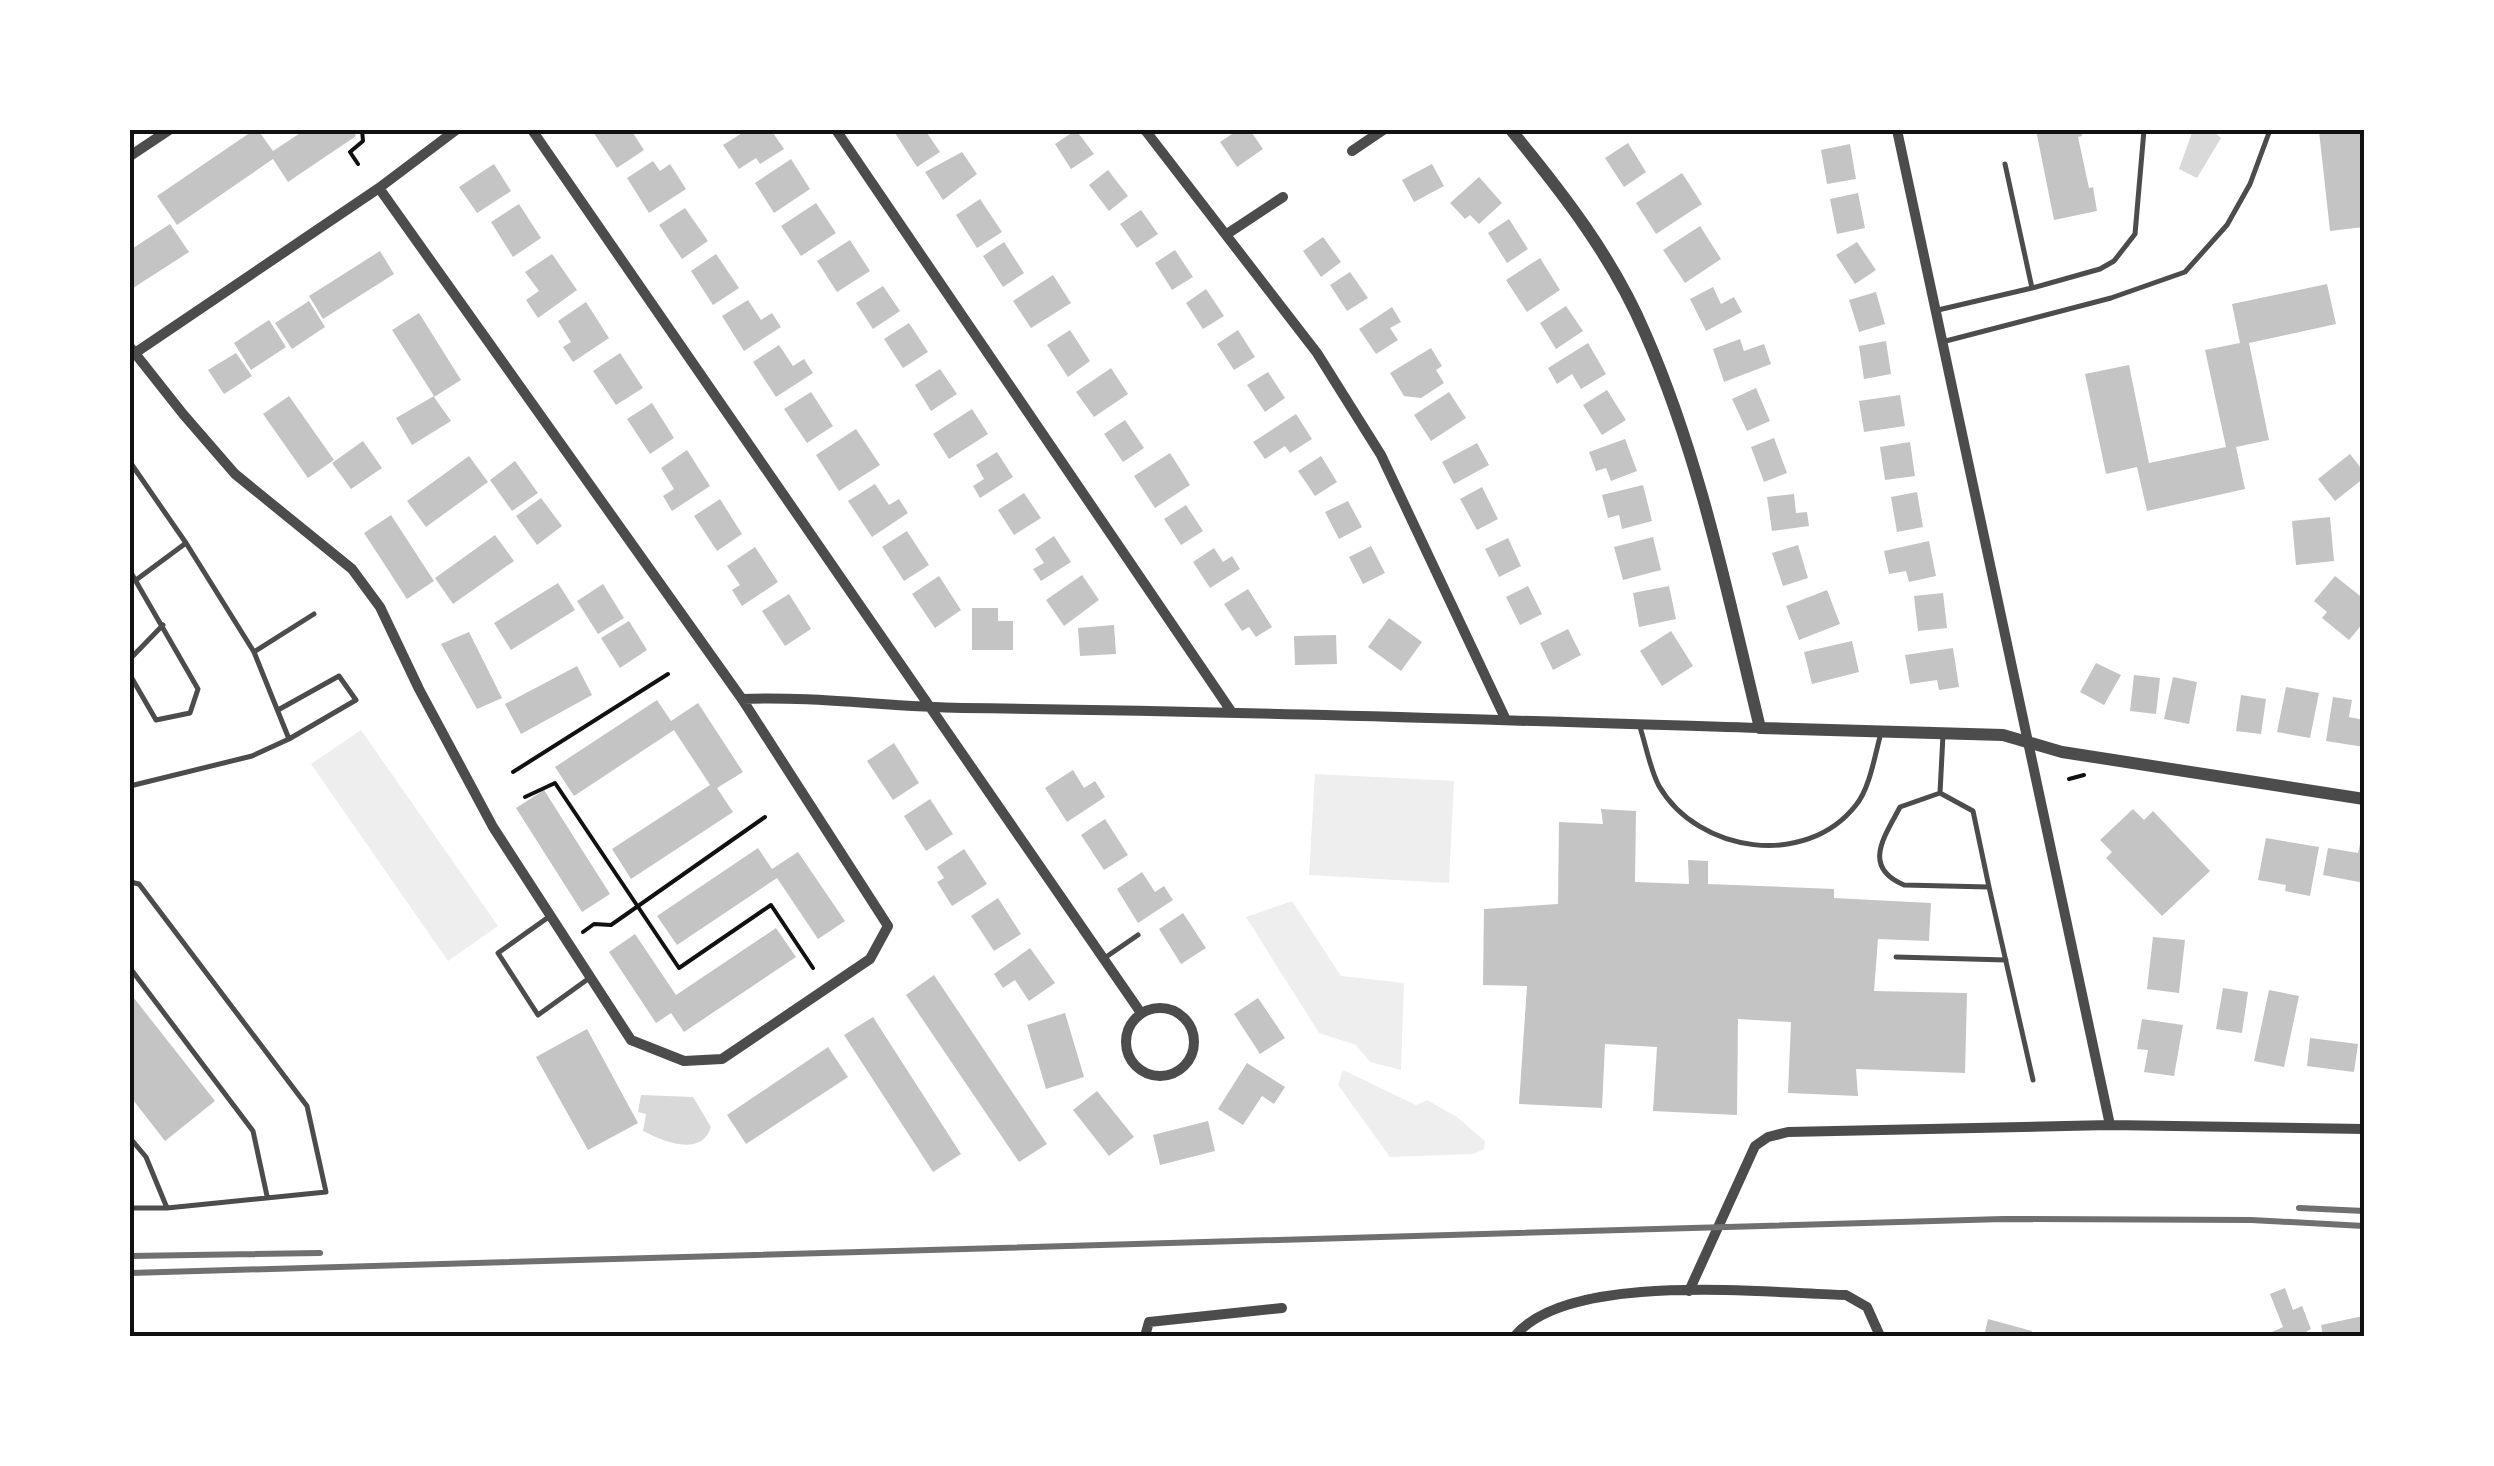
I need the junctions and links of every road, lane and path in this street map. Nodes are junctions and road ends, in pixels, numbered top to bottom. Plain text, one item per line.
1 (170, 130) edge
2 (362, 130) edge
3 (456, 130) edge
4 (532, 130) edge
5 (836, 130) edge
6 (1144, 130) edge
7 (1383, 130) edge
8 (1512, 130) edge
9 (1897, 130) edge
10 (2144, 130) edge
11 (2270, 130) edge
12 (1352, 151) dead end
13 (130, 156) edge
14 (358, 164) dead end
15 (2005, 164) dead end
16 (379, 188) junction
17 (1283, 197) dead end
18 (1227, 234) junction
19 (2032, 288) junction
20 (1936, 310) junction
21 (1942, 342) junction
22 (132, 350) edge
23 (130, 462) edge
24 (186, 543) junction
25 (130, 572) edge
26 (136, 580) junction
27 (314, 614) dead end
28 (163, 625) junction
29 (254, 652) junction
30 (130, 659) edge
31 (668, 674) dead end
32 (130, 676) edge
33 (742, 699) junction
34 (932, 708) junction
35 (278, 710) junction
36 (1232, 711) junction
37 (1506, 720) junction
38 (1640, 724) junction
39 (1760, 728) junction
40 (1882, 732) junction
41 (1943, 735) junction
42 (289, 739) junction
43 (2028, 742) junction
44 (513, 772) dead end
45 (130, 786) edge
46 (1940, 793) junction
47 (524, 797) dead end
48 (2364, 799) edge
49 (766, 817) dead end
50 (130, 882) edge
51 (1989, 887) junction
52 (638, 906) junction
53 (550, 916) junction
54 (583, 932) dead end
55 (1138, 935) dead end
56 (1103, 958) junction
57 (1896, 958) dead end
58 (2006, 960) junction
59 (130, 968) edge
60 (813, 968) dead end
61 (591, 978) junction
62 (1141, 1013) junction
63 (2033, 1080) dead end
64 (2110, 1125) junction
65 (2364, 1130) edge
66 (130, 1138) edge
67 (266, 1196) junction
68 (130, 1208) edge
69 (167, 1208) junction
70 (1689, 1292) junction
71 (1282, 1308) dead end
72 (1146, 1336) edge
73 (1515, 1336) edge
74 (1880, 1336) edge

1 - 13 street
2 - 14 path
3 - 16 street
4 - 34 street
5 - 36 street
6 - 18 street
7 - 12 street
8 - 39 street
9 - 20 street
10 - 19 lane
11 - 21 lane
15 - 19 lane
16 - 22 street
16 - 33 street
17 - 18 street
18 - 37 street
19 - 20 lane
20 - 21 street
21 - 43 street
22 - 53 street
23 - 24 lane
24 - 26 lane
24 - 29 lane
25 - 26 lane
26 - 28 lane
27 - 29 lane
28 - 30 lane
28 - 32 lane
29 - 35 lane
31 - 44 path
33 - 34 street
33 - 61 street
34 - 36 street
34 - 56 street
35 - 42 lane
35 - 42 lane
36 - 37 street
37 - 38 street
38 - 39 street
38 - 40 lane
39 - 40 street
40 - 41 street
41 - 43 street
41 - 46 lane
42 - 45 lane
43 - 48 street
43 - 64 street
46 - 51 lane
46 - 51 lane
47 - 52 path
49 - 52 path
50 - 67 lane
51 - 58 lane
52 - 54 path
52 - 60 path
53 - 61 street
53 - 61 lane
55 - 56 lane
56 - 62 street
57 - 58 lane
58 - 63 lane
59 - 67 lane
62 - 62 street
64 - 65 street
64 - 70 street
66 - 69 lane
67 - 69 lane
68 - 69 lane
70 - 73 street
70 - 74 street
71 - 72 street

